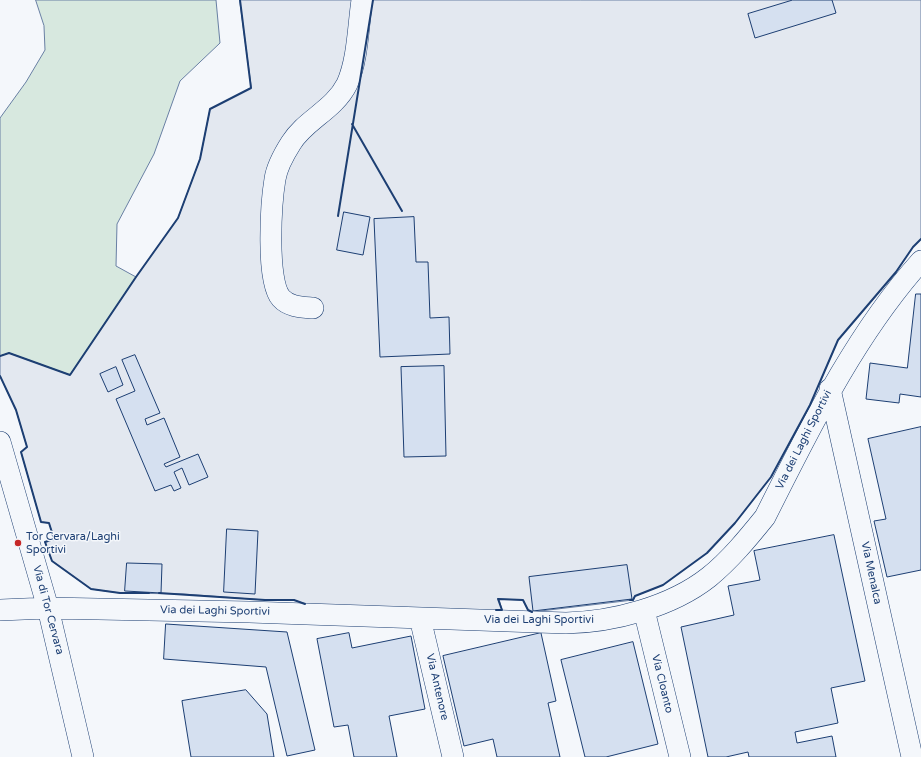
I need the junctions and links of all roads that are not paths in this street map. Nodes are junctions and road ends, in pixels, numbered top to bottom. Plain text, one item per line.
1 (362, 0) edge
2 (921, 261) edge
3 (313, 308) dead end
4 (830, 389) junction
5 (0, 442) edge
6 (48, 608) junction
7 (0, 610) edge
8 (644, 610) junction
9 (420, 618) junction
10 (83, 757) edge
11 (453, 757) edge
12 (680, 757) edge
13 (912, 757) edge

1 - 3 street
2 - 4 street, Via dei Laghi Sportivi
4 - 8 street, Via dei Laghi Sportivi
4 - 13 street, Via Menalca
5 - 6 street, Via di Tor Cervara
6 - 7 street, Via dei Laghi Sportivi
6 - 9 street, Via dei Laghi Sportivi
6 - 10 street, Via di Tor Cervara
8 - 9 street, Via dei Laghi Sportivi
8 - 12 street, Via Cloanto
9 - 11 street, Via Antenore

